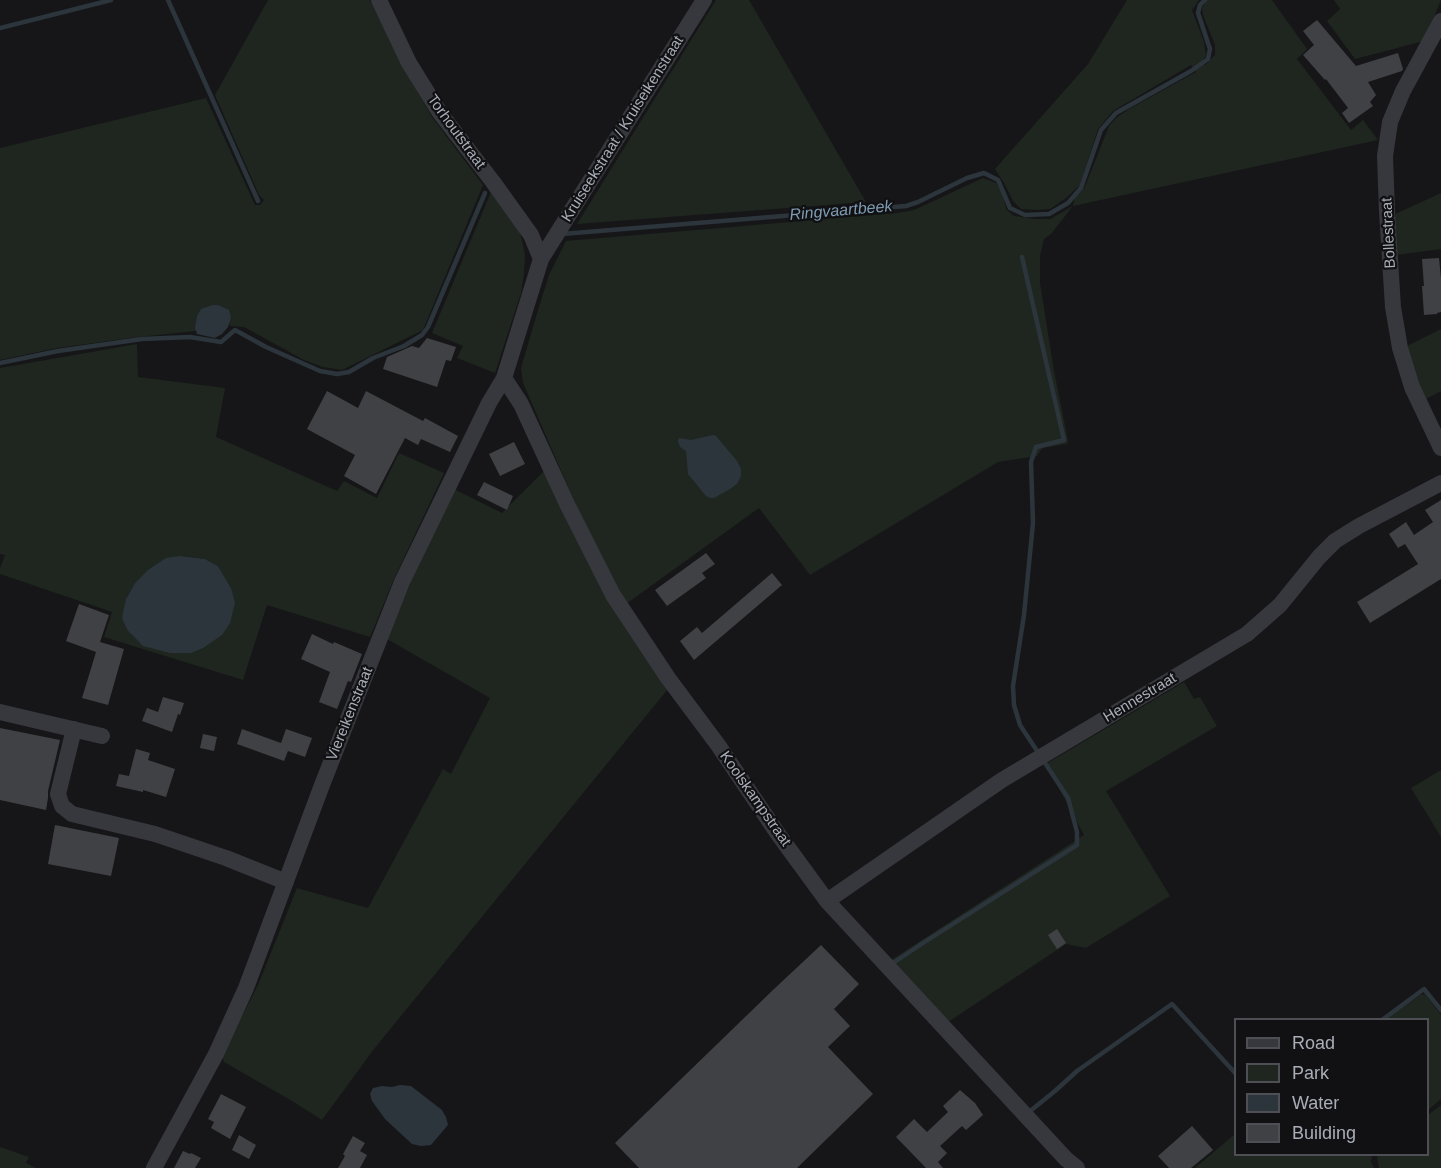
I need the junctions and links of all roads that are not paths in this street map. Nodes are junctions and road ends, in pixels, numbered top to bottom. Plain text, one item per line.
1 (379, 0) edge
2 (704, 0) edge
3 (1441, 21) edge
4 (541, 259) junction
5 (504, 378) junction
6 (1441, 448) edge
7 (1441, 483) edge
8 (0, 712) edge
9 (74, 729) junction
10 (102, 736) dead end
11 (286, 882) junction
12 (827, 901) junction
13 (154, 1168) edge
14 (1077, 1168) edge

1 - 4 street, Torhoutstraat
2 - 4 street, Kruiseekstraat / Kruiseikenstraat
3 - 6 street, Bollestraat
4 - 5 street, Viereikenstraat
5 - 11 street, Viereikenstraat
5 - 12 street, Koolskampstraat
7 - 12 street, Hennestraat
8 - 9 street
9 - 10 street
9 - 11 street
11 - 13 street, Viereikenstraat
12 - 14 street, Koolskampstraat

